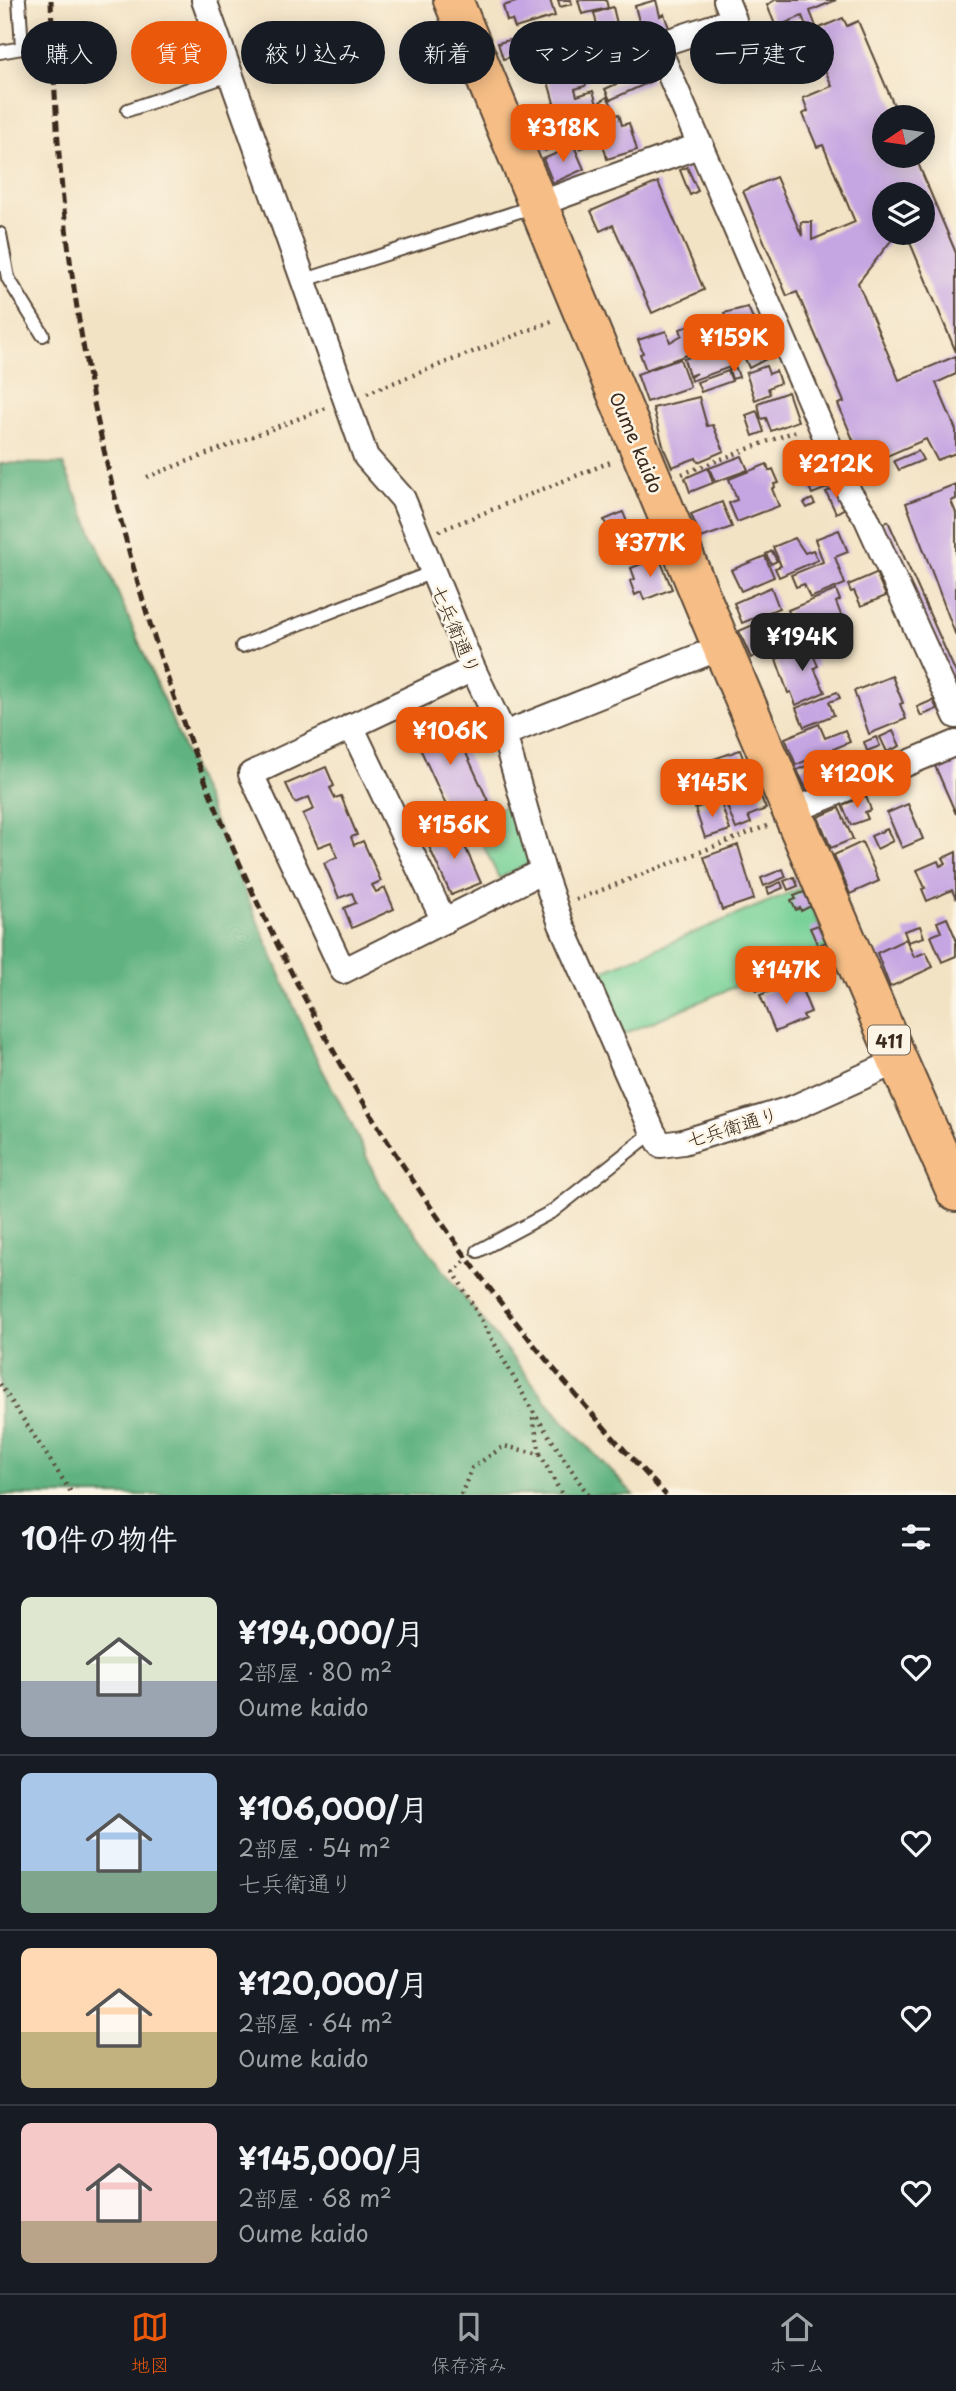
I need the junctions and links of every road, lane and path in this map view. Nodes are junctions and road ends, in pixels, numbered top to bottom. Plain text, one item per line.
1 (19, 0) edge
2 (204, 0) edge
3 (453, 0) edge
4 (726, 0) edge
5 (0, 52) edge
6 (229, 75) junction
7 (128, 110) dead end
8 (701, 145) junction
9 (539, 204) junction
10 (0, 234) edge
11 (302, 281) junction
12 (43, 334) dead end
13 (819, 422) junction
14 (648, 467) junction
15 (419, 539) junction
16 (433, 572) junction
17 (242, 646) dead end
18 (722, 647) junction
19 (473, 669) junction
20 (956, 716) edge
21 (351, 726) junction
22 (504, 734) junction
23 (956, 743) edge
24 (793, 811) junction
25 (543, 871) junction
26 (556, 909) junction
27 (444, 921) junction
28 (898, 1061) junction
29 (653, 1132) junction
30 (956, 1192) edge
31 (478, 1251) joint
32 (0, 1384) edge
33 (532, 1410) junction
34 (540, 1454) junction
35 (73, 1495) edge
36 (461, 1495) edge
37 (562, 1495) edge
38 (588, 1495) edge

1 - 5 lane
2 - 6 street, 七兵衛通り
3 - 9 highway, Oume kaido / 411
4 - 8 street
6 - 7 lane
6 - 11 street, 七兵衛通り
8 - 9 street
8 - 13 street
9 - 11 lane
9 - 14 highway, Oume kaido / 411
10 - 12 lane
11 - 15 street, 七兵衛通り
13 - 14 path
13 - 20 street
14 - 15 path
14 - 18 highway, Oume kaido / 411
15 - 16 street, 七兵衛通り
16 - 17 lane
16 - 19 street, 七兵衛通り
18 - 22 street
18 - 24 highway, Oume kaido / 411
19 - 21 street
19 - 22 street, 七兵衛通り
21 - 27 street
21 - 27 street
22 - 25 street, 七兵衛通り
23 - 24 street
24 - 26 path
24 - 28 highway, Oume kaido / 411
25 - 26 street, 七兵衛通り
25 - 27 street
26 - 29 street, 七兵衛通り
28 - 29 street, 七兵衛通り
28 - 30 highway, Oume kaido / 411
29 - 31 lane
31 - 33 path
32 - 35 path
33 - 34 path
33 - 38 path
34 - 36 path
34 - 37 path

